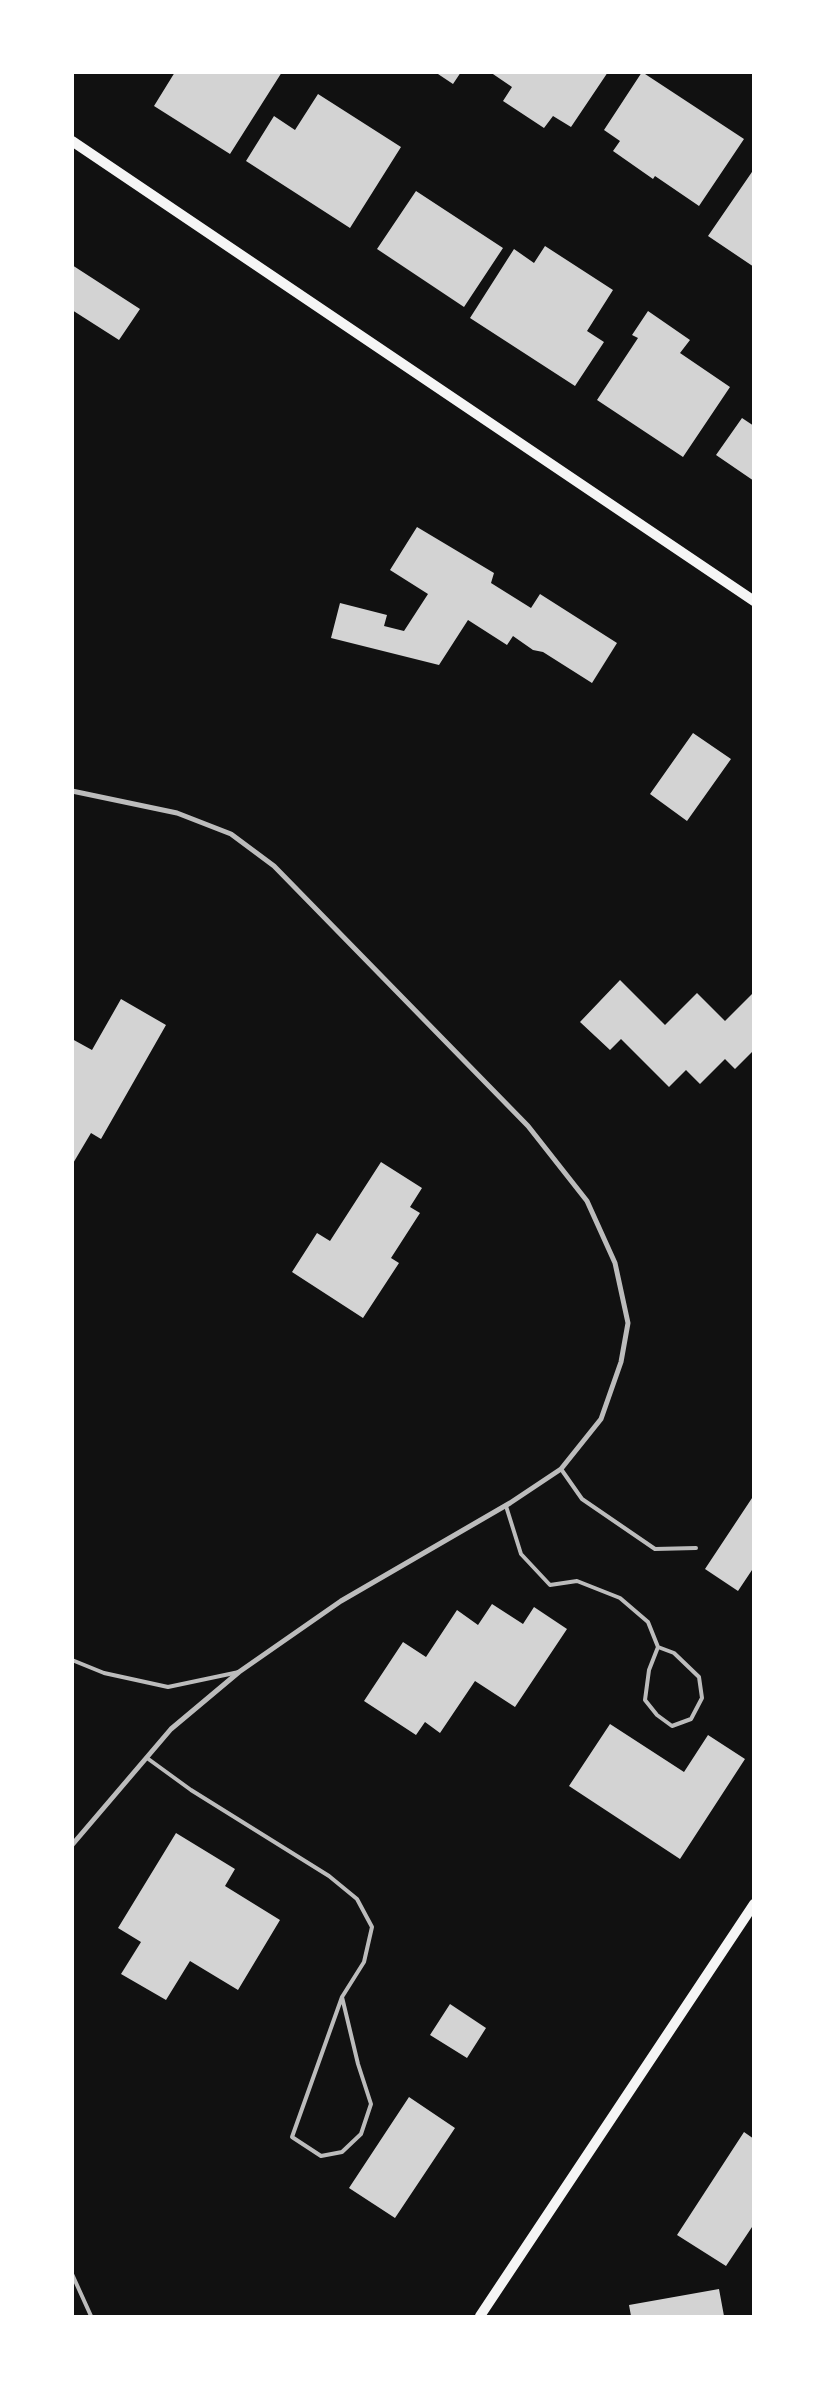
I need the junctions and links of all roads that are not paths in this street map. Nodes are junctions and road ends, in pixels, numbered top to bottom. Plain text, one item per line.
1 (72, 142) edge
2 (754, 601) edge
3 (72, 791) edge
4 (561, 1468) junction
5 (506, 1506) junction
6 (696, 1548) dead end
7 (658, 1647) junction
8 (72, 1660) edge
9 (239, 1672) junction
10 (147, 1758) junction
11 (72, 1845) edge
12 (754, 1904) edge
13 (342, 1996) junction
14 (72, 2274) edge
15 (91, 2316) edge
16 (480, 2316) edge

1 - 2 main road
3 - 4 street
4 - 5 street
4 - 6 lane
5 - 7 lane
5 - 9 street
7 - 7 lane
8 - 9 lane
9 - 10 street
10 - 11 street
10 - 13 lane
12 - 16 main road
13 - 13 lane
14 - 15 lane

